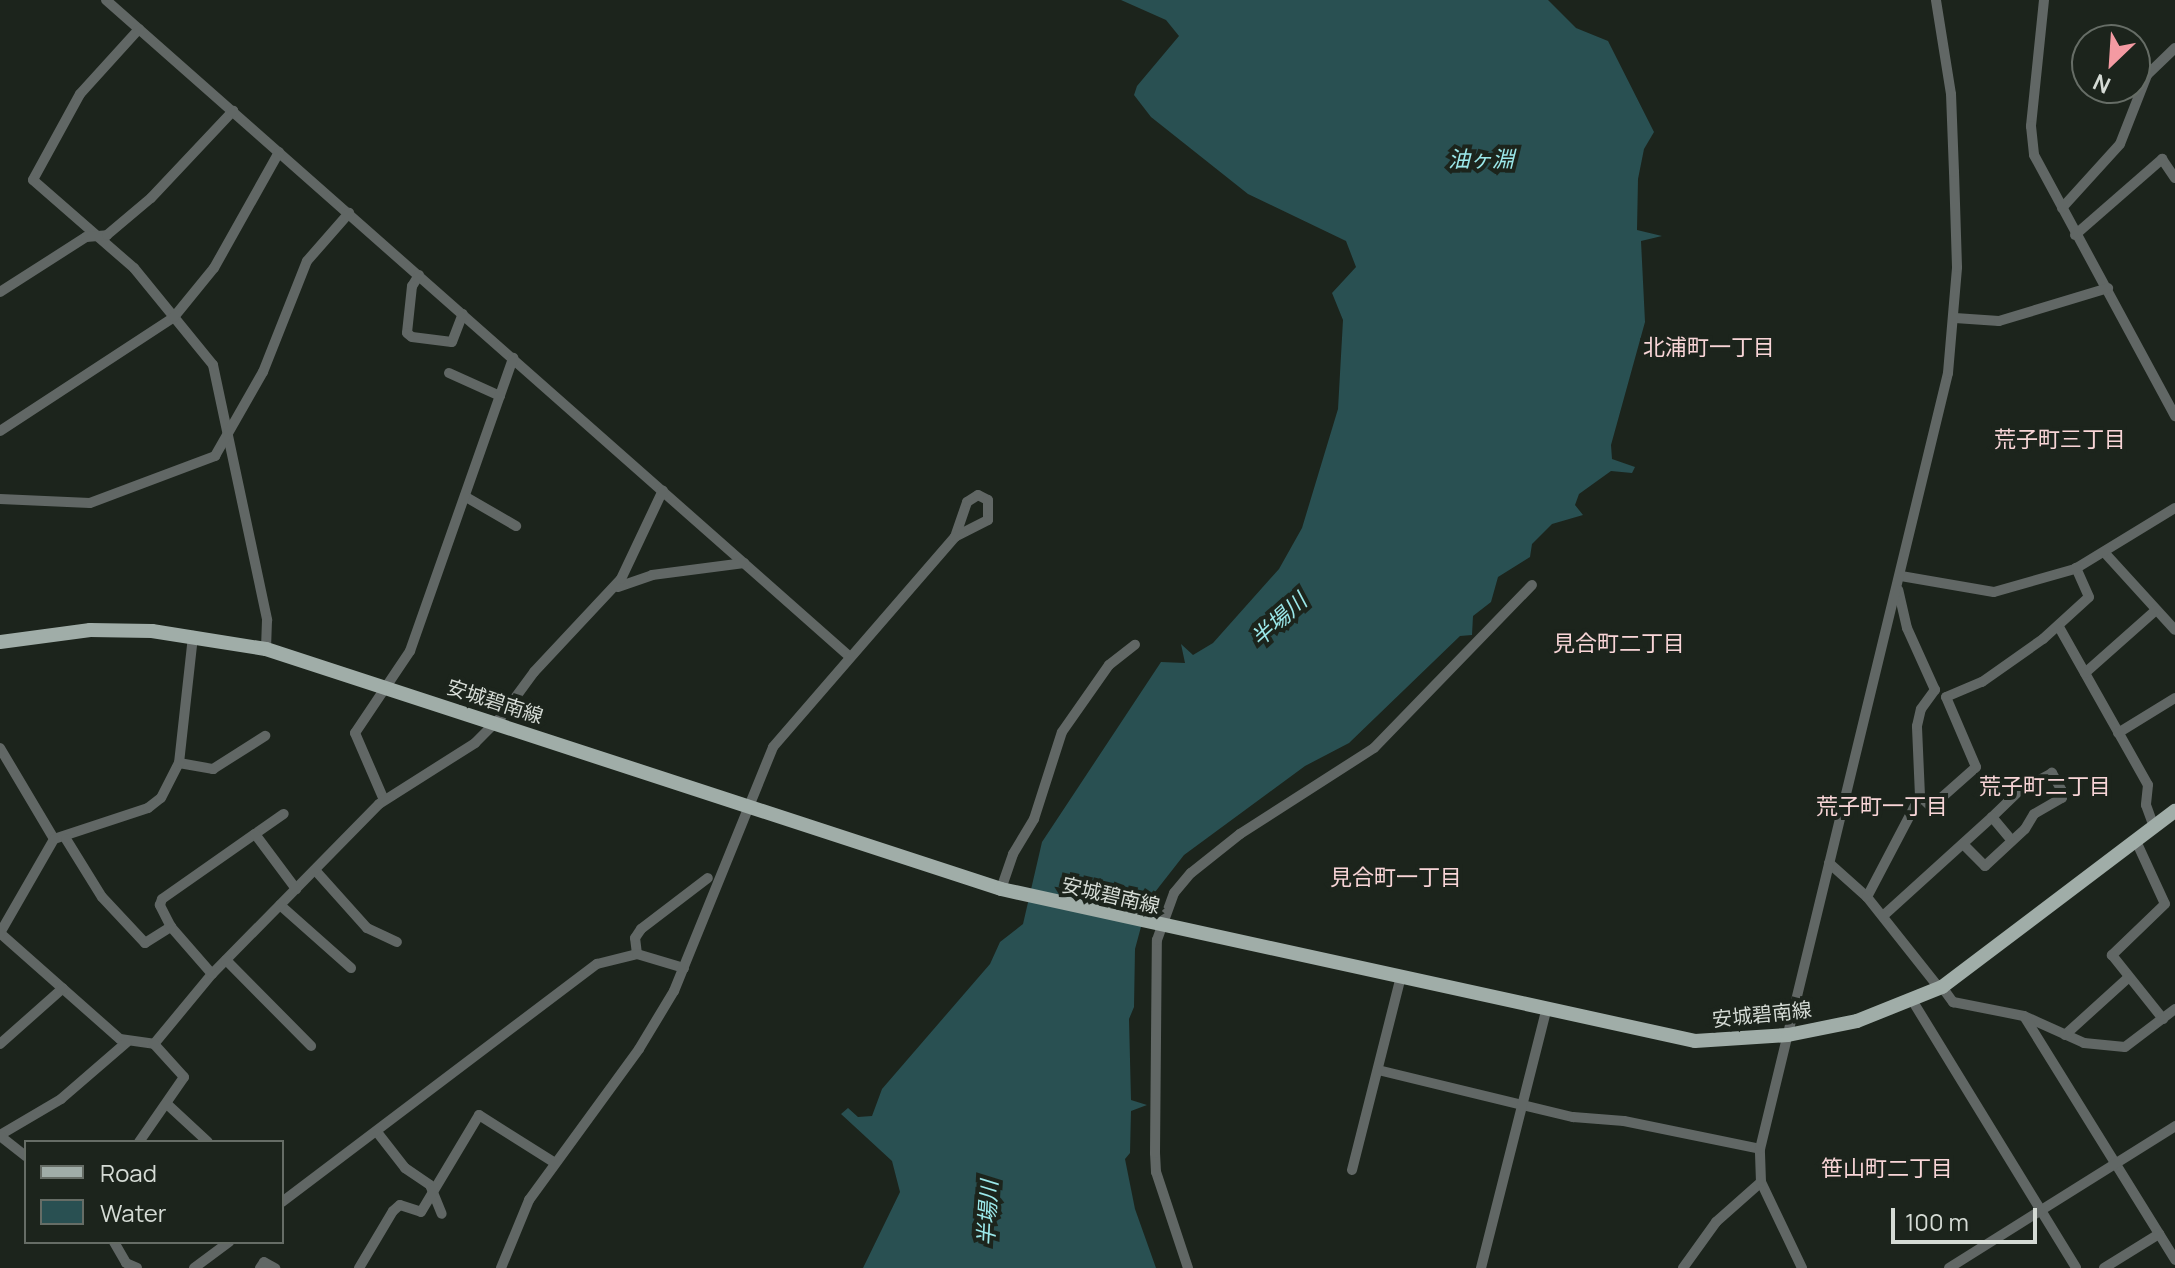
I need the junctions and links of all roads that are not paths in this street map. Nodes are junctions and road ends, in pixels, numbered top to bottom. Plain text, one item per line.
1 (106, 0) edge
2 (1936, 0) edge
3 (2044, 0) edge
4 (139, 29) junction
5 (2175, 48) edge
6 (233, 111) junction
7 (279, 152) junction
8 (2175, 178) edge
9 (2062, 208) junction
10 (349, 213) junction
11 (2075, 235) junction
12 (95, 236) junction
13 (419, 275) junction
14 (2108, 288) junction
15 (0, 292) edge
16 (463, 314) junction
17 (174, 317) junction
18 (1955, 318) junction
19 (513, 358) junction
20 (449, 373) dead end
21 (500, 396) junction
22 (2175, 416) edge
23 (0, 431) edge
24 (229, 433) junction
25 (663, 490) junction
26 (466, 497) junction
27 (0, 499) edge
28 (2175, 508) edge
29 (516, 526) dead end
30 (955, 537) dead end
31 (2104, 552) junction
32 (744, 563) junction
33 (2076, 568) junction
34 (1901, 576) junction
35 (1532, 585) dead end
36 (612, 590) junction
37 (1898, 590) junction
38 (2156, 610) junction
39 (2059, 627) junction
40 (2175, 630) edge
41 (193, 636) junction
42 (0, 642) edge
43 (1135, 645) dead end
44 (266, 649) junction
45 (849, 656) junction
46 (2085, 673) junction
47 (388, 687) junction
48 (2175, 698) edge
49 (495, 723) junction
50 (2118, 733) junction
51 (265, 736) dead end
52 (0, 748) edge
53 (179, 763) junction
54 (1920, 796) junction
55 (384, 800) junction
56 (746, 806) junction
57 (2175, 811) edge
58 (284, 814) dead end
59 (1992, 817) junction
60 (2154, 827) junction
61 (255, 834) junction
62 (54, 839) junction
63 (66, 839) junction
64 (2011, 840) junction
65 (2136, 841) junction
66 (1963, 844) junction
67 (1829, 863) junction
68 (315, 870) junction
69 (708, 878) dead end
70 (296, 889) junction
71 (1001, 889) junction
72 (1867, 897) junction
73 (280, 905) junction
74 (1883, 916) junction
75 (1157, 926) junction
76 (171, 927) junction
77 (0, 933) edge
78 (397, 942) dead end
79 (637, 954) junction
80 (226, 960) junction
81 (351, 968) dead end
82 (684, 968) junction
83 (212, 974) junction
84 (1401, 977) junction
85 (2129, 977) junction
86 (63, 988) junction
87 (1941, 988) junction
88 (1912, 1000) junction
89 (2175, 1009) edge
90 (1546, 1011) junction
91 (2024, 1016) junction
92 (2163, 1019) junction
93 (1788, 1035) junction
94 (2065, 1035) junction
95 (127, 1042) junction
96 (0, 1044) edge
97 (154, 1044) junction
98 (311, 1046) dead end
99 (1378, 1070) junction
100 (1523, 1104) junction
101 (168, 1105) junction
102 (2175, 1126) edge
103 (377, 1132) junction
104 (0, 1135) edge
105 (141, 1140) edge
106 (206, 1140) edge
107 (1760, 1149) junction
108 (24, 1154) edge
109 (555, 1163) junction
110 (2117, 1164) junction
111 (1352, 1170) dead end
112 (1761, 1182) junction
113 (432, 1191) junction
114 (284, 1201) edge
115 (2042, 1211) junction
116 (442, 1214) dead end
117 (2159, 1234) junction
118 (115, 1244) edge
119 (226, 1244) edge
120 (2175, 1259) edge
121 (137, 1268) edge
122 (194, 1268) edge
123 (260, 1268) edge
124 (275, 1268) edge
125 (359, 1268) edge
126 (501, 1268) edge
127 (1188, 1268) edge
128 (1481, 1268) edge
129 (1683, 1268) edge
130 (1802, 1268) edge
131 (1949, 1268) edge
132 (2076, 1268) edge
133 (2104, 1268) edge

1 - 4 street
2 - 18 street
3 - 9 street
4 - 6 street
4 - 12 street
5 - 9 street
6 - 7 street
6 - 12 street
7 - 10 street
7 - 17 street
8 - 11 street
9 - 11 street
10 - 13 street
10 - 24 street
11 - 14 street
12 - 15 street
12 - 17 street
13 - 16 street
13 - 16 street
14 - 18 street
14 - 22 street
16 - 19 street
17 - 23 street
17 - 24 street
18 - 34 street
19 - 21 street
19 - 25 street
20 - 21 street
21 - 26 street
24 - 27 street
24 - 44 street
25 - 32 street
25 - 36 street
26 - 29 street
26 - 47 street
28 - 31 street
30 - 45 street
31 - 33 street
31 - 38 street
32 - 36 street
32 - 45 street
33 - 34 street
33 - 39 street
34 - 37 street
35 - 75 street
36 - 49 street
37 - 54 street
37 - 67 street
38 - 40 street
38 - 46 street
39 - 46 street
39 - 54 street
41 - 42 main road, 安城碧南線
41 - 44 main road, 安城碧南線
41 - 53 street
43 - 71 street
44 - 47 main road, 安城碧南線
45 - 56 street
46 - 50 street
47 - 49 main road, 安城碧南線
47 - 55 street
48 - 50 street
49 - 55 street
49 - 56 main road, 安城碧南線
50 - 60 street
51 - 53 street
52 - 62 street
53 - 63 street
54 - 72 street
55 - 68 street
56 - 71 main road, 安城碧南線
56 - 82 street
57 - 60 main road, 安城碧南線
58 - 61 street
59 - 64 street
59 - 64 street
59 - 66 street
60 - 65 main road, 安城碧南線
61 - 70 street
61 - 76 street
62 - 63 street
62 - 77 street
63 - 76 street
64 - 66 street
65 - 85 street
65 - 87 main road, 安城碧南線
66 - 74 street
67 - 72 street
67 - 93 street
68 - 70 street
68 - 78 street
69 - 79 street
70 - 73 street
71 - 75 main road, 安城碧南線
72 - 74 street
73 - 80 street
73 - 81 street
74 - 87 street
75 - 84 main road, 安城碧南線
75 - 127 street
76 - 83 street
77 - 86 street
79 - 82 street
79 - 103 street
80 - 83 street
80 - 98 street
82 - 109 street
83 - 97 street
84 - 90 main road, 安城碧南線
84 - 99 street
85 - 92 street
85 - 94 street
86 - 95 street
86 - 96 street
87 - 88 main road, 安城碧南線
87 - 91 street
88 - 93 main road, 安城碧南線
88 - 115 street
89 - 92 street
90 - 93 main road, 安城碧南線
90 - 100 street
91 - 94 street
91 - 110 street
92 - 94 street
93 - 107 street
95 - 97 street
95 - 104 street
97 - 101 street
99 - 100 street
99 - 111 street
100 - 107 street
100 - 128 street
101 - 105 street
101 - 106 street
102 - 110 street
103 - 113 street
103 - 114 street
104 - 108 street
107 - 112 street
109 - 113 street
109 - 126 street
110 - 115 street
110 - 117 street
112 - 129 street
112 - 130 street
113 - 116 street
113 - 125 street
115 - 131 street
115 - 132 street
117 - 120 street
117 - 133 street
118 - 121 street
119 - 122 street
123 - 124 street

